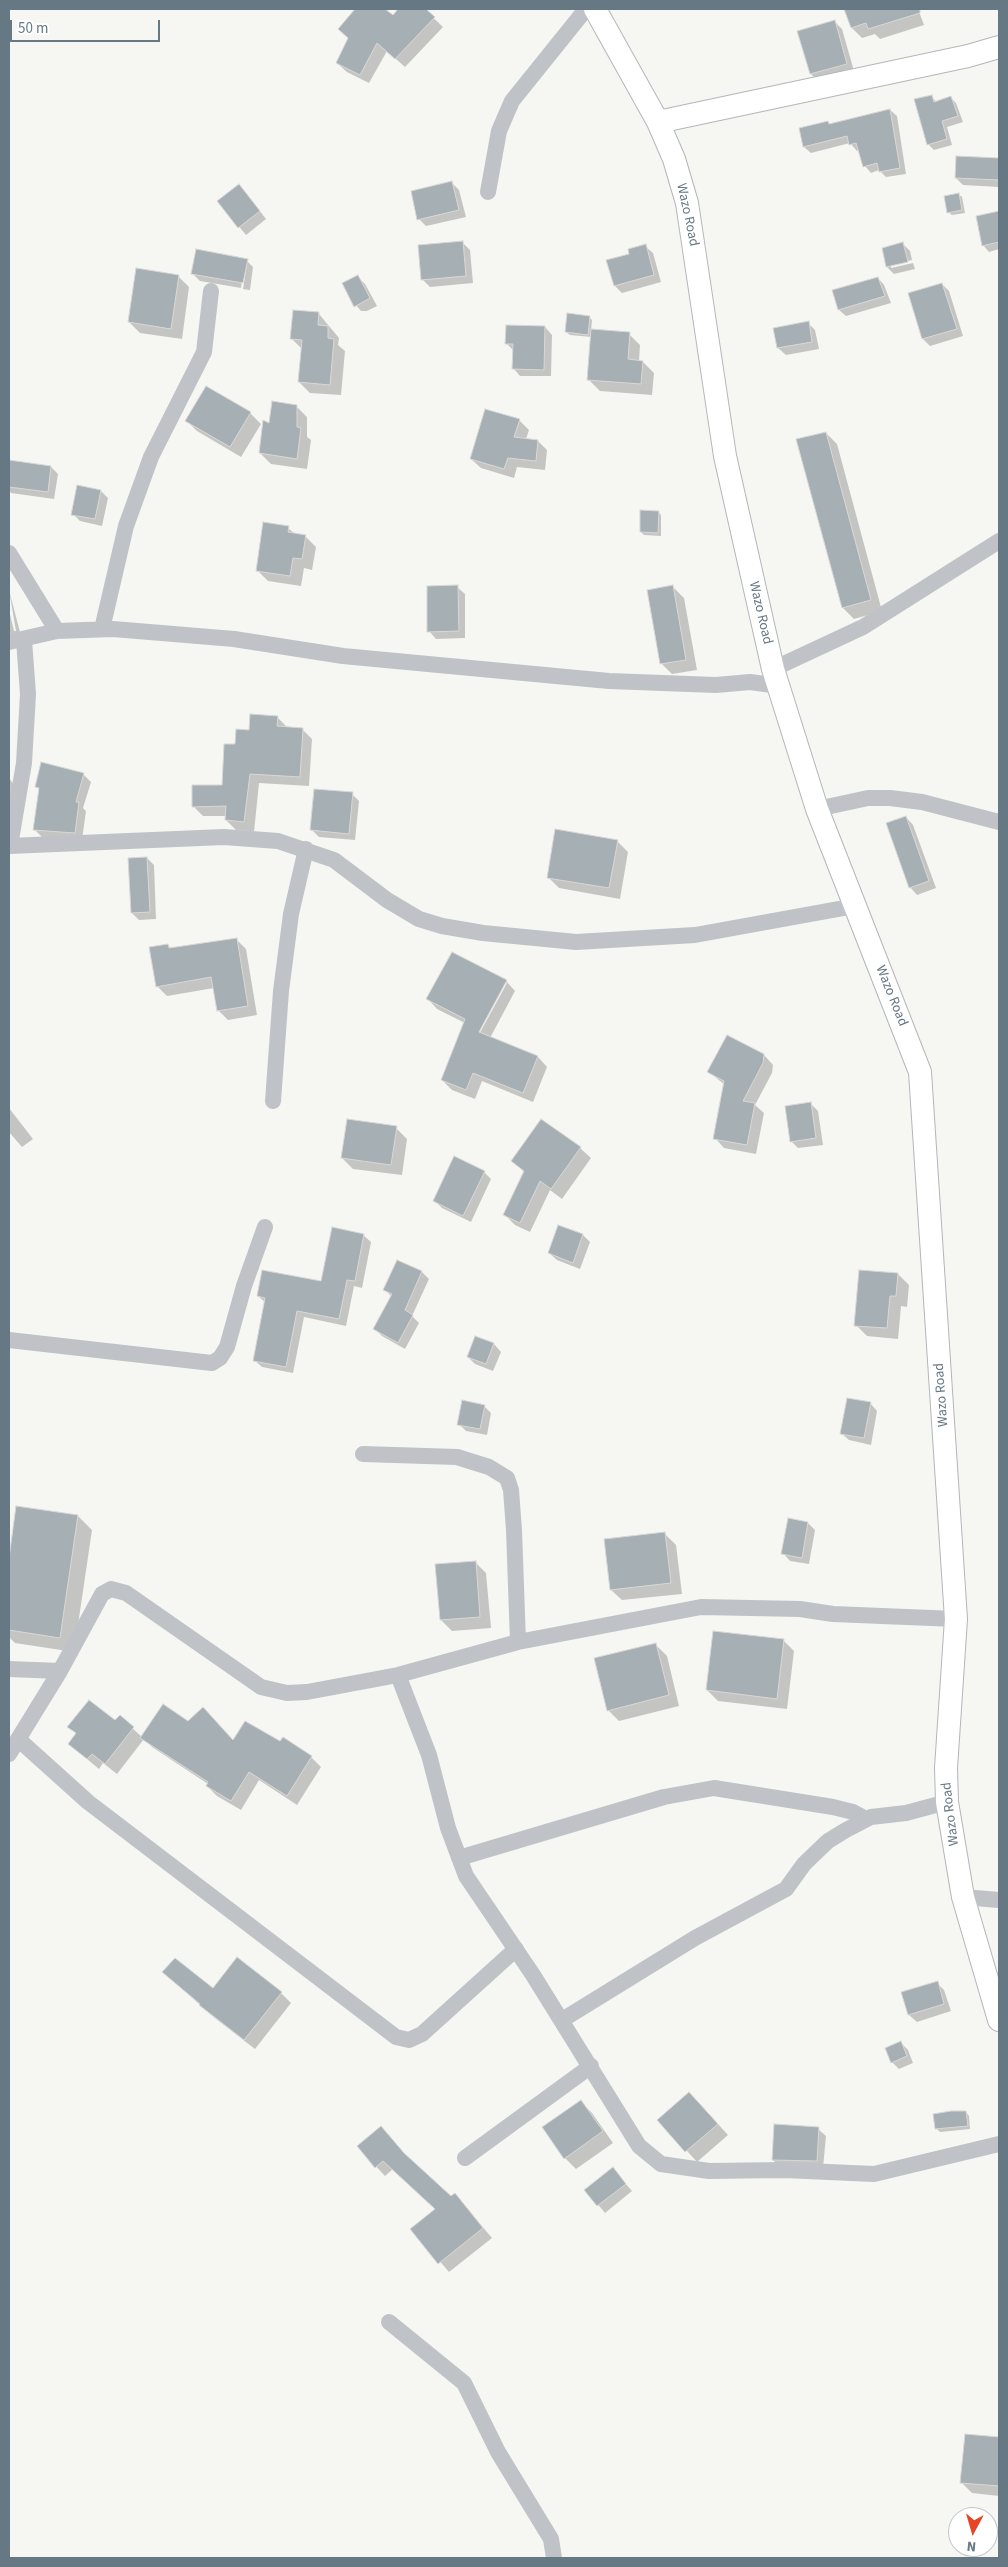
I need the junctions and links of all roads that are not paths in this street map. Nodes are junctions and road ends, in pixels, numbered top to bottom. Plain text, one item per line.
1 (586, 9) edge
2 (595, 9) edge
3 (999, 47) edge
4 (658, 122) junction
5 (488, 192) dead end
6 (211, 291) dead end
7 (999, 541) edge
8 (9, 554) edge
9 (102, 629) junction
10 (56, 631) junction
11 (16, 641) edge
12 (776, 678) junction
13 (817, 809) junction
14 (999, 822) edge
15 (9, 846) edge
16 (306, 849) junction
17 (855, 906) junction
18 (273, 1101) dead end
19 (265, 1227) dead end
20 (9, 1340) edge
21 (363, 1454) dead end
22 (956, 1620) junction
23 (518, 1642) junction
24 (9, 1670) edge
25 (60, 1671) junction
26 (398, 1675) junction
27 (18, 1739) junction
28 (9, 1754) edge
29 (947, 1802) junction
30 (866, 1819) junction
31 (460, 1858) junction
32 (963, 1897) junction
33 (999, 1900) edge
34 (516, 1949) junction
35 (562, 2020) junction
36 (999, 2020) edge
37 (591, 2066) junction
38 (999, 2144) edge
39 (465, 2158) dead end
40 (389, 2322) dead end
41 (554, 2558) edge

1 - 5 street
2 - 4 main road, Wazo Road
3 - 4 main road
4 - 12 main road, Wazo Road
6 - 9 street
7 - 12 street
8 - 10 street
9 - 10 street
9 - 12 street
10 - 11 street
11 - 15 street
12 - 13 main road, Wazo Road
13 - 14 street
13 - 17 main road, Wazo Road
15 - 16 street
16 - 17 street
16 - 18 street
17 - 22 main road, Wazo Road
19 - 20 street
21 - 23 street
22 - 23 street
22 - 29 main road, Wazo Road
23 - 26 street
24 - 25 street
25 - 26 street
25 - 27 street
26 - 31 street
27 - 28 street
27 - 34 street
29 - 30 street
29 - 32 main road, Wazo Road
30 - 31 street
30 - 35 street
31 - 34 street
32 - 33 street
32 - 36 main road, Wazo Road
34 - 35 street
35 - 37 street
37 - 38 street
37 - 39 street
40 - 41 street

